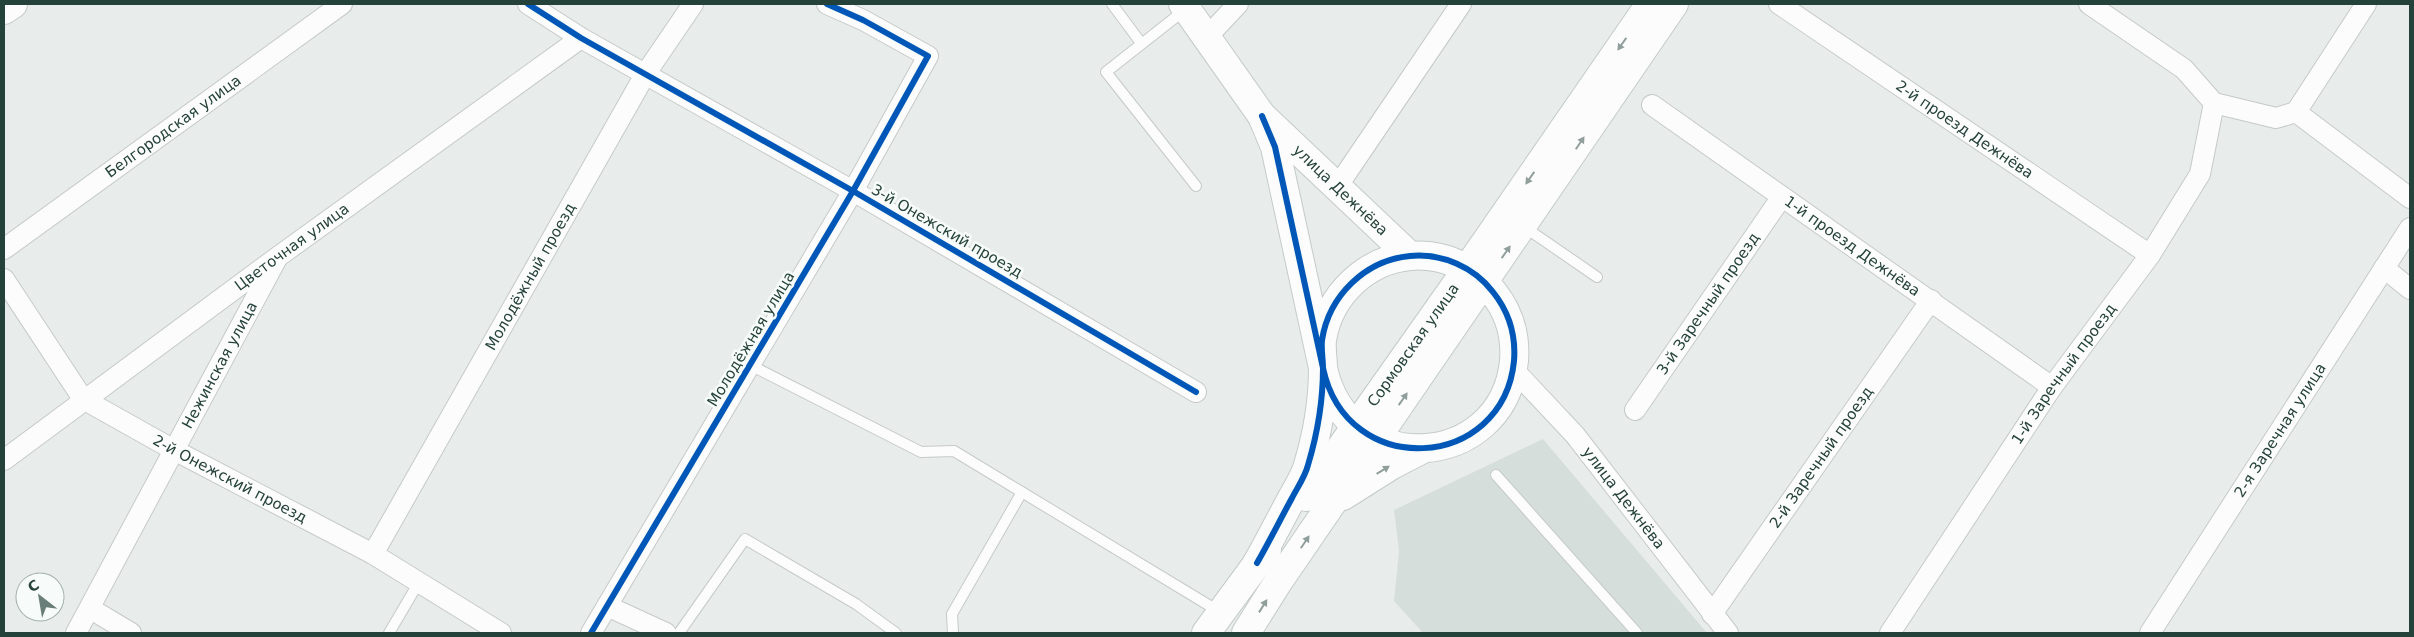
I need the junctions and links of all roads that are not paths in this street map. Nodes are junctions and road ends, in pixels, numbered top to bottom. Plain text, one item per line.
1 (13, 4) edge
2 (342, 4) edge
3 (528, 4) edge
4 (693, 4) edge
5 (827, 4) edge
6 (1112, 4) edge
7 (1238, 4) edge
8 (1461, 4) edge
9 (1650, 4) edge
10 (1674, 4) edge
11 (1779, 4) edge
12 (2089, 4) edge
13 (2366, 4) edge
14 (1185, 6) edge
15 (4, 10) edge
16 (1207, 37) junction
17 (581, 38) junction
18 (1141, 44) junction
19 (646, 73) junction
20 (2214, 103) junction
21 (1652, 105) dead end
22 (2296, 112) junction
23 (1262, 116) junction
24 (1196, 186) dead end
25 (1337, 187) junction
26 (853, 191) junction
27 (1781, 198) junction
28 (2410, 198) edge
29 (1523, 226) junction
30 (2410, 228) edge
31 (4, 249) edge
32 (2150, 255) junction
33 (279, 256) junction
34 (1410, 256) junction
35 (2384, 268) junction
36 (1476, 275) junction
37 (1597, 277) dead end
38 (4, 279) edge
39 (2410, 289) edge
40 (1931, 300) junction
41 (750, 365) junction
42 (1323, 368) junction
43 (1513, 369) junction
44 (2052, 388) junction
45 (1196, 392) dead end
46 (83, 399) junction
47 (1635, 410) dead end
48 (1366, 434) junction
49 (1423, 449) junction
50 (174, 450) junction
51 (4, 460) edge
52 (1496, 475) dead end
53 (1022, 492) junction
54 (1329, 507) junction
55 (373, 554) junction
56 (1257, 563) junction
57 (419, 582) junction
58 (607, 606) junction
59 (91, 609) junction
60 (1712, 614) junction
61 (1214, 623) edge
62 (1247, 632) edge
63 (76, 633) edge
64 (132, 633) edge
65 (389, 633) edge
66 (501, 633) edge
67 (591, 633) edge
68 (666, 633) edge
69 (679, 633) edge
70 (896, 633) edge
71 (955, 633) edge
72 (1637, 633) edge
73 (1728, 633) edge
74 (1890, 633) edge
75 (2150, 633) edge

1 - 15 street
2 - 31 street, Белгородская улица
3 - 17 street, 3-й Онежский проезд
4 - 19 street, Молодёжный проезд
5 - 26 street, Молодёжная улица
6 - 18 lane
7 - 16 street
8 - 25 street
9 -> 36 street, Сормовская улица
29 -> 10 street, Сормовская улица
11 - 32 street, 2-й проезд Дежнёва
12 - 20 street
13 - 22 street
14 - 16 street, улица Дежнёва
14 - 18 lane
16 - 23 street, улица Дежнёва
17 - 19 street, 3-й Онежский проезд
17 - 33 street, Цветочная улица
18 - 24 lane
19 - 26 street, 3-й Онежский проезд
19 - 55 street, Молодёжный проезд
20 - 22 street
20 - 32 street, 1-й Заречный проезд
21 - 27 street, 1-й проезд Дежнёва
22 - 28 street
23 - 25 street, улица Дежнёва
23 - 42 street
25 - 34 street, улица Дежнёва
26 - 41 street, Молодёжная улица
26 - 45 street, 3-й Онежский проезд
27 - 40 street, 1-й проезд Дежнёва
27 - 47 street, 3-й Заречный проезд
36 -> 29 street, Сормовская улица
29 - 37 lane
30 - 35 street, 2-я Заречная улица
32 - 44 street, 1-й Заречный проезд
33 - 46 street, Цветочная улица
33 - 50 street, Нежинская улица
34 - 36 street
34 - 42 street
35 - 39 street
35 - 75 street, 2-я Заречная улица
36 - 43 street
36 - 48 street, Сормовская улица
38 - 46 street, 2-й Онежский проезд
40 - 44 street, 1-й проезд Дежнёва
40 - 60 street, 2-й Заречный проезд
41 - 53 lane
41 - 58 street, Молодёжная улица
42 - 48 street
42 - 56 street
43 - 49 street
43 - 60 street, улица Дежнёва
44 - 74 street, 1-й Заречный проезд
46 - 50 street, 2-й Онежский проезд
46 - 51 street, Цветочная улица
48 - 49 street
48 - 54 street, Сормовская улица
48 - 56 street, Сормовская улица
54 -> 49 street
50 - 55 street, 2-й Онежский проезд
50 - 59 street, Нежинская улица
52 - 72 lane
53 - 61 lane
53 - 71 lane
62 -> 54 street, Сормовская улица
55 - 57 street, 2-й Онежский проезд
56 - 61 street, Сормовская улица
57 - 65 lane
57 - 66 street, 2-й Онежский проезд
58 - 67 street, Молодёжная улица
58 - 68 street
59 - 63 street, Нежинская улица
59 - 64 street
60 - 73 street, улица Дежнёва
61 - 62 street
69 - 70 lane

